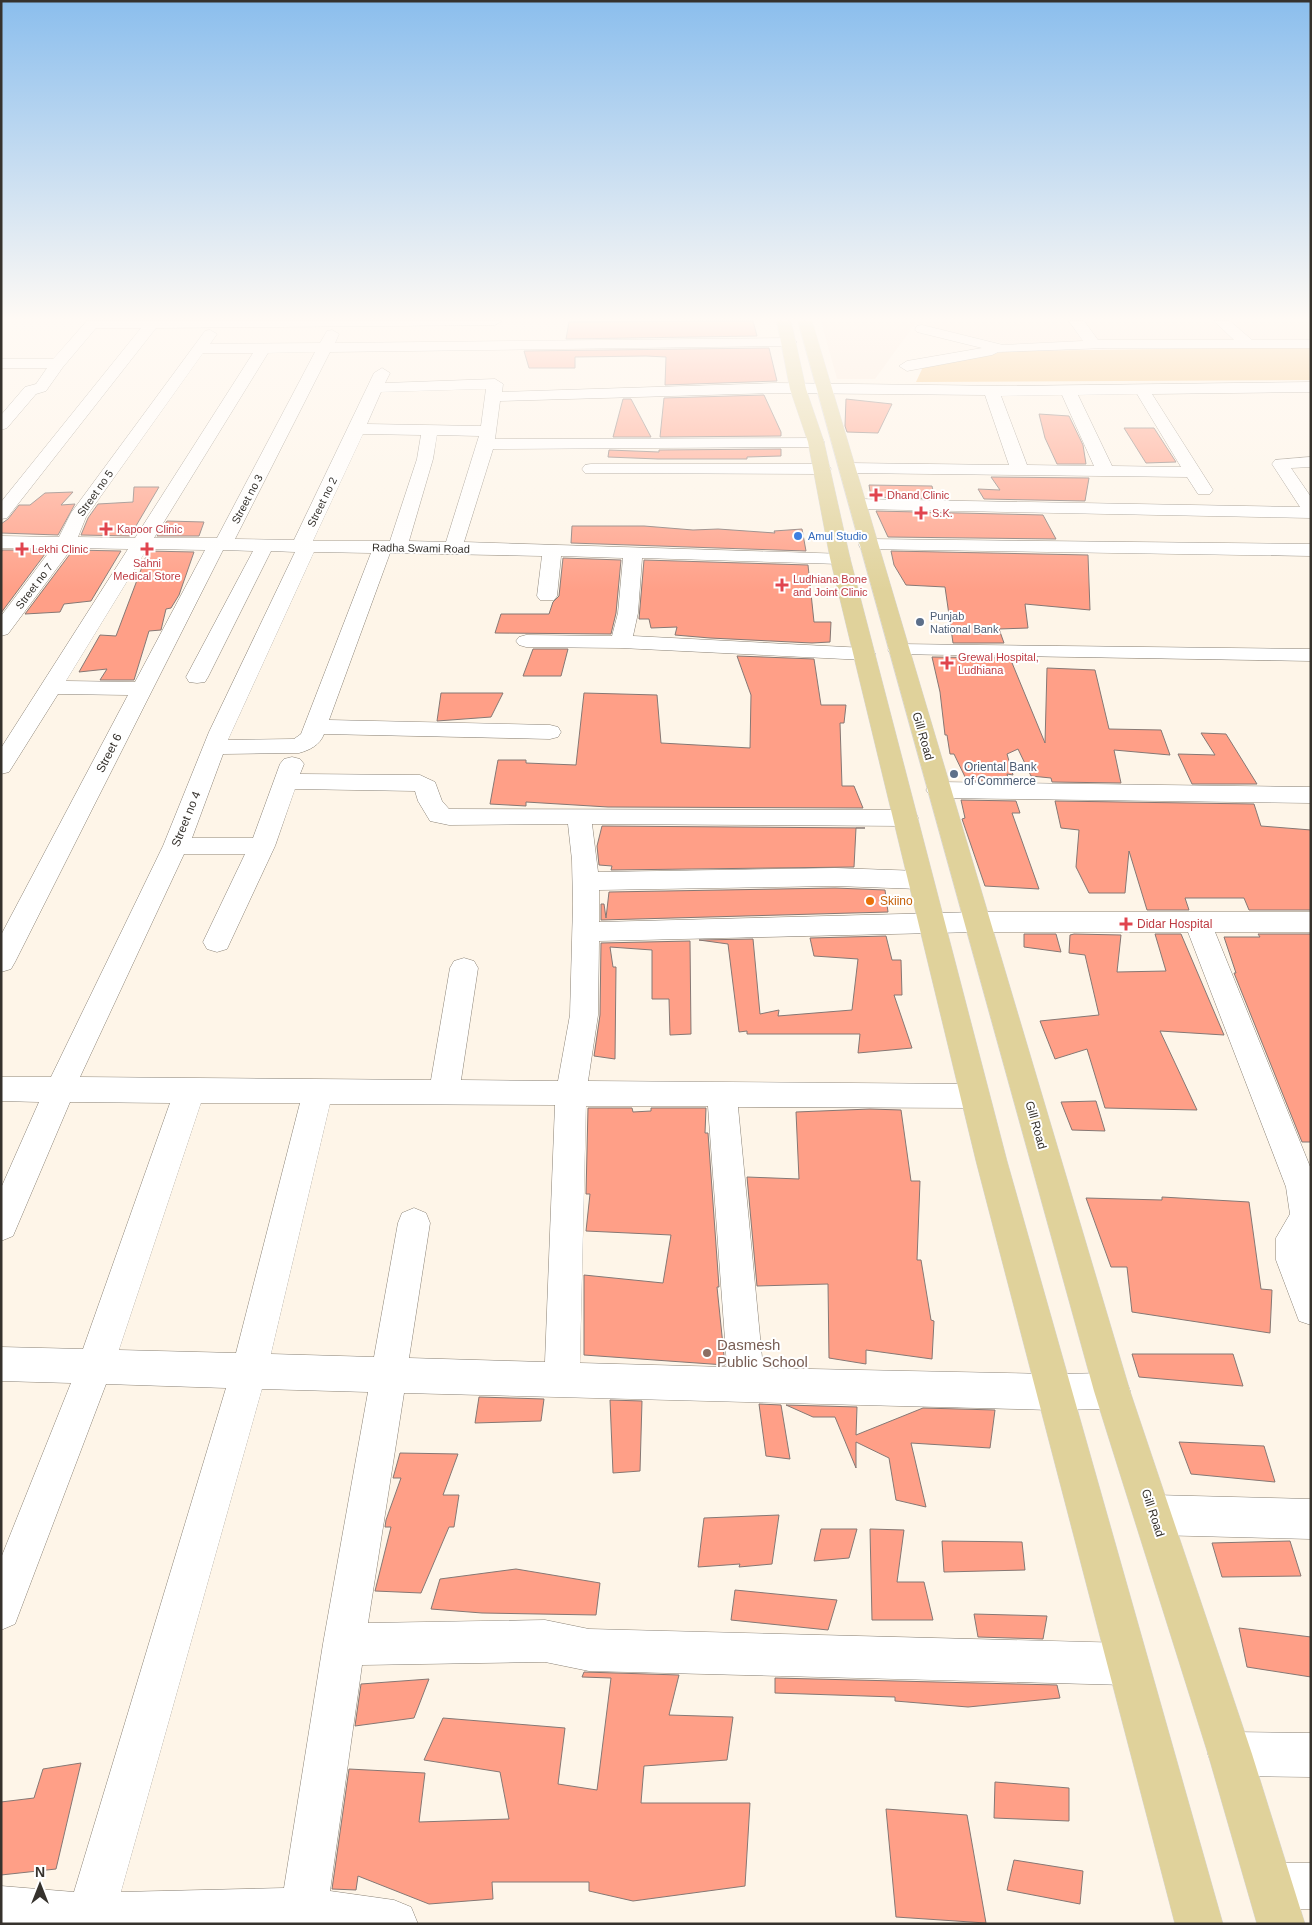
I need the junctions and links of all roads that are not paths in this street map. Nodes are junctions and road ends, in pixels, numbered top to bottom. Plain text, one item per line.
1 (13, 411) edge
2 (83, 411) edge
3 (154, 411) edge
4 (224, 411) edge
5 (293, 411) edge
6 (365, 411) edge
7 (491, 411) edge
8 (817, 411) edge
9 (817, 411) edge
10 (998, 411) edge
11 (1078, 411) edge
12 (1155, 411) edge
13 (1, 425) edge
14 (357, 429) junction
15 (430, 430) junction
16 (487, 437) junction
17 (829, 459) junction
18 (1311, 462) edge
19 (591, 469) dead end
20 (1020, 470) junction
21 (1106, 472) junction
22 (1194, 472) junction
23 (1204, 490) dead end
24 (858, 504) junction
25 (1309, 506) edge
26 (1, 514) edge
27 (1, 542) edge
28 (66, 543) junction
29 (141, 543) junction
30 (220, 544) junction
31 (265, 545) junction
32 (868, 545) junction
33 (304, 546) junction
34 (390, 547) junction
35 (453, 548) junction
36 (1311, 550) edge
37 (552, 551) junction
38 (633, 553) junction
39 (840, 558) junction
40 (547, 596) dead end
41 (1, 630) edge
42 (526, 641) dead end
43 (621, 642) junction
44 (898, 650) junction
45 (865, 654) junction
46 (1311, 655) edge
47 (197, 677) dead end
48 (52, 687) junction
49 (142, 689) junction
50 (315, 727) junction
51 (550, 732) dead end
52 (299, 746) junction
53 (214, 747) junction
54 (1, 767) edge
55 (286, 781) junction
56 (938, 790) junction
57 (1311, 795) edge
58 (579, 816) junction
59 (906, 818) junction
60 (176, 846) junction
61 (262, 846) junction
62 (920, 880) junction
63 (585, 881) junction
64 (977, 922) junction
65 (1311, 922) edge
66 (1198, 923) junction
67 (934, 924) junction
68 (584, 932) junction
69 (217, 942) dead end
70 (1, 962) edge
71 (464, 968) dead end
72 (1, 1089) edge
73 (60, 1089) junction
74 (190, 1090) junction
75 (318, 1091) junction
76 (444, 1092) junction
77 (572, 1093) junction
78 (722, 1094) junction
79 (974, 1096) junction
80 (414, 1223) dead end
81 (1, 1226) edge
82 (1311, 1309) edge
83 (1, 1364) edge
84 (95, 1367) junction
85 (249, 1371) junction
86 (389, 1375) junction
87 (562, 1380) junction
88 (746, 1386) junction
89 (1112, 1391) junction
90 (1052, 1392) junction
91 (1154, 1515) junction
92 (1311, 1519) edge
93 (1, 1610) edge
94 (344, 1644) junction
95 (1127, 1664) junction
96 (1230, 1754) junction
97 (1311, 1755) edge
98 (1288, 1899) edge
99 (1, 1910) edge
100 (303, 1918) edge
101 (88, 1920) edge
102 (394, 1924) edge
103 (1199, 1924) edge

1 - 13 street
2 - 26 street
3 - 28 street, Street no 5
4 - 29 street
5 - 30 street, Street no 3
6 - 14 street, Street no 2
7 - 16 street
8 - 17 main road, Gill Road
9 - 17 main road, Gill Road
10 - 20 street
11 - 21 street
12 - 22 street
14 - 15 street
14 - 33 street, Street no 2
15 - 16 street
15 - 34 street
16 - 17 street
16 - 35 street
17 - 19 street
17 - 20 street
17 - 24 main road, Gill Road
17 - 39 main road, Gill Road
18 - 25 street
20 - 21 street
21 - 22 street
22 - 23 street
24 - 25 street
24 - 32 main road, Gill Road
27 - 28 street, Radha Swami Road
28 - 29 street, Radha Swami Road
28 - 41 street, Street no 7
29 - 30 street, Radha Swami Road
29 - 48 street
30 - 31 street, Radha Swami Road
30 - 49 street, Street 6
31 - 33 street, Radha Swami Road
31 - 47 street
32 - 36 street
32 - 44 main road, Gill Road
33 - 34 street, Radha Swami Road
33 - 53 street, Street no 4
34 - 35 street, Radha Swami Road
34 - 50 street
35 - 37 street, Radha Swami Road
37 - 38 street, Radha Swami Road
37 - 40 street
38 - 39 street, Radha Swami Road
38 - 43 street
39 - 45 main road, Gill Road
42 - 43 street
43 - 45 street
44 - 46 street
44 - 56 main road, Gill Road
45 - 59 main road, Gill Road
48 - 49 street
48 - 54 street
49 - 70 street, Street 6
50 - 51 street
50 - 52 street
52 - 53 street
52 - 55 street
53 - 60 street, Street no 4
55 - 58 street
55 - 61 street
56 - 57 street
56 - 64 main road, Gill Road
58 - 59 street
58 - 63 street
59 - 62 main road, Gill Road
60 - 61 street
60 - 73 street, Street no 4
61 - 69 street
62 - 63 street
62 - 67 main road, Gill Road
63 - 68 street
64 - 66 street
64 - 67 street
64 - 89 main road, Gill Road
65 - 66 street
66 - 82 street
67 - 68 street
67 - 79 main road, Gill Road
68 - 77 street
71 - 76 street
72 - 73 street
73 - 74 street
73 - 81 street, Street no 4
74 - 75 street
74 - 84 street
75 - 76 street
75 - 85 street
76 - 77 street
77 - 78 street
77 - 87 street
78 - 79 street
78 - 88 street
79 - 90 main road, Gill Road
80 - 86 street
83 - 84 street
84 - 85 street
84 - 93 street
85 - 86 street
85 - 101 street
86 - 87 street
86 - 94 street
87 - 88 street
88 - 90 street
89 - 90 street
89 - 91 main road, Gill Road
90 - 95 main road, Gill Road
91 - 92 street
91 - 96 main road, Gill Road
94 - 95 street
94 - 100 street
95 - 103 main road, Gill Road
96 - 97 street
96 - 98 main road, Gill Road
99 - 101 street
100 - 101 street
100 - 102 street

